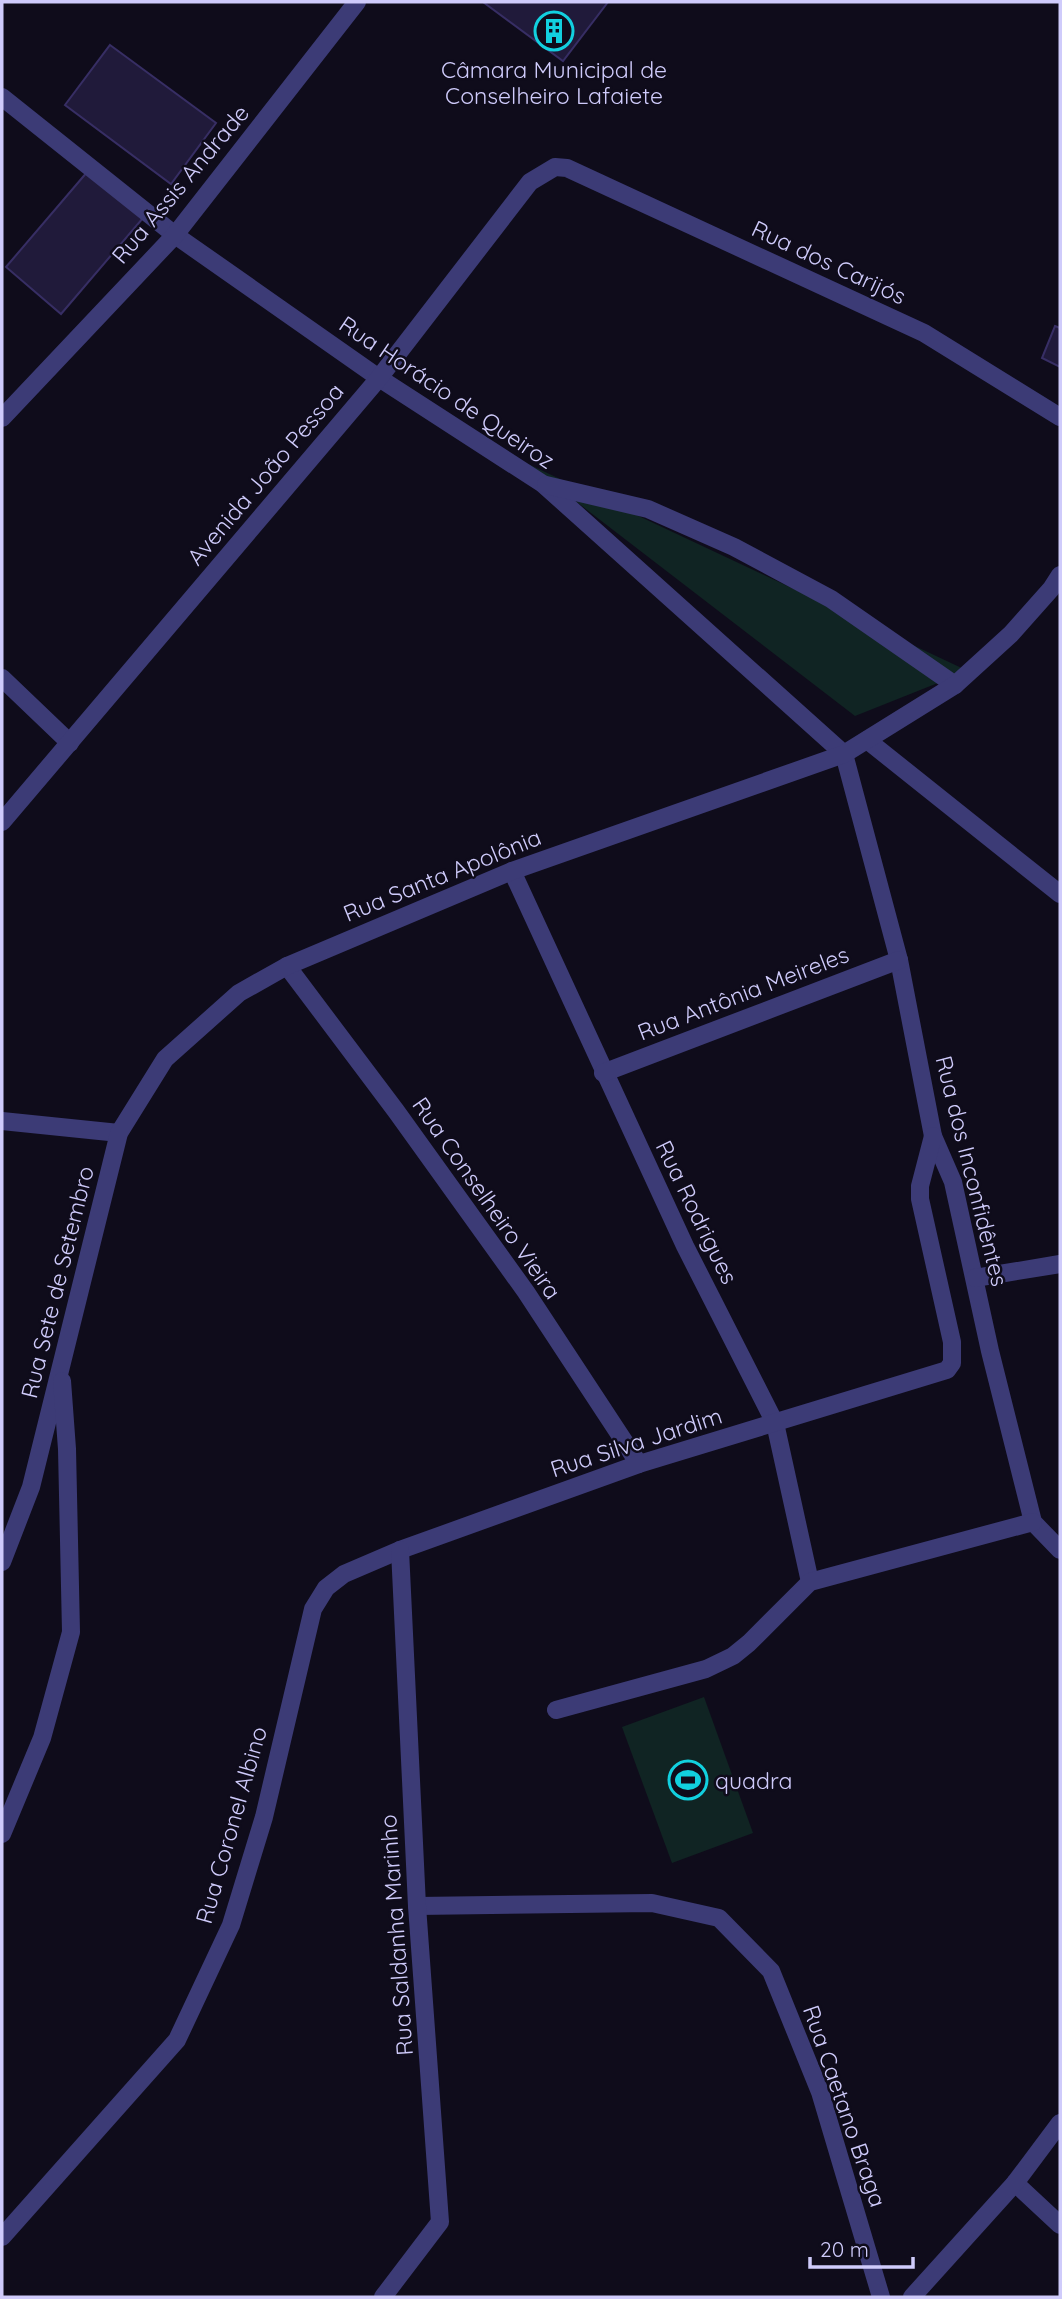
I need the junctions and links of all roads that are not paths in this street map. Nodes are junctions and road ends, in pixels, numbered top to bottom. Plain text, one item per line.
1 (357, 2) edge
2 (2, 97) edge
3 (567, 168) joint
4 (175, 235) junction
5 (379, 378) junction
6 (1060, 417) edge
7 (2, 418) edge
8 (543, 484) junction
9 (1057, 586) edge
10 (2, 678) edge
11 (955, 685) junction
12 (867, 740) junction
13 (70, 743) junction
14 (845, 754) junction
15 (2, 822) edge
16 (512, 871) junction
17 (1060, 894) edge
18 (899, 960) junction
19 (287, 966) junction
20 (603, 1073) junction
21 (2, 1121) edge
22 (119, 1133) junction
23 (933, 1136) junction
24 (1060, 1264) edge
25 (975, 1278) junction
26 (61, 1364) junction
27 (775, 1423) junction
28 (639, 1464) junction
29 (1033, 1522) junction
30 (400, 1550) junction
31 (1060, 1550) edge
32 (2, 1563) edge
33 (344, 1574) joint
34 (810, 1583) junction
35 (556, 1710) dead end
36 (2, 1834) edge
37 (417, 1906) junction
38 (1060, 2123) edge
39 (1015, 2183) junction
40 (1060, 2225) edge
41 (2, 2237) edge
42 (383, 2297) edge
43 (881, 2297) edge
44 (912, 2297) edge

1 - 4 street, Rua Assis Andrade
2 - 4 street, Rua Horácio de Queiroz
3 - 5 street, Avenida João Pessoa
3 - 6 street, Rua dos Carijós
4 - 5 street, Rua Horácio de Queiroz
4 - 7 street, Rua Assis Andrade
5 - 8 street, Rua Horácio de Queiroz
5 - 13 street, Avenida João Pessoa
8 - 11 street
8 - 14 street, Rua Horácio de Queiroz
9 - 11 street, Rua Santa Apolônia
10 - 13 street
11 - 12 street, Rua Santa Apolônia
12 - 14 street, Rua Santa Apolônia
12 - 17 street
13 - 15 street, Avenida João Pessoa
14 - 16 street, Rua Santa Apolônia
14 - 18 street, Rua dos Inconfidêntes
16 - 19 street, Rua Santa Apolônia
16 - 20 street, Rua Rodrigues
18 - 20 street, Rua Antônia Meireles
18 - 23 street, Rua dos Inconfidêntes
19 - 22 street, Rua Santa Apolônia
19 - 28 street, Rua Conselheiro Vieira
20 - 27 street, Rua Rodrigues
21 - 22 street
22 - 26 street, Rua Sete de Setembro
23 - 25 street, Rua dos Inconfidêntes
23 - 27 street, Rua Silva Jardim
24 - 25 street
25 - 29 street, Rua dos Inconfidêntes
26 - 32 street, Rua Sete de Setembro
26 - 36 street
27 - 28 street, Rua Silva Jardim
27 - 34 street, Rua Rodrigues
28 - 30 street, Rua Silva Jardim
29 - 31 street, Rua dos Inconfidêntes
29 - 34 street
30 - 33 street, Rua Silva Jardim
30 - 37 street, Rua Saldanha Marinho
33 - 41 street, Rua Coronel Albino
34 - 35 street
37 - 42 street, Rua Saldanha Marinho
37 - 43 street, Rua Caetano Braga
38 - 39 street
39 - 40 street
39 - 44 street

